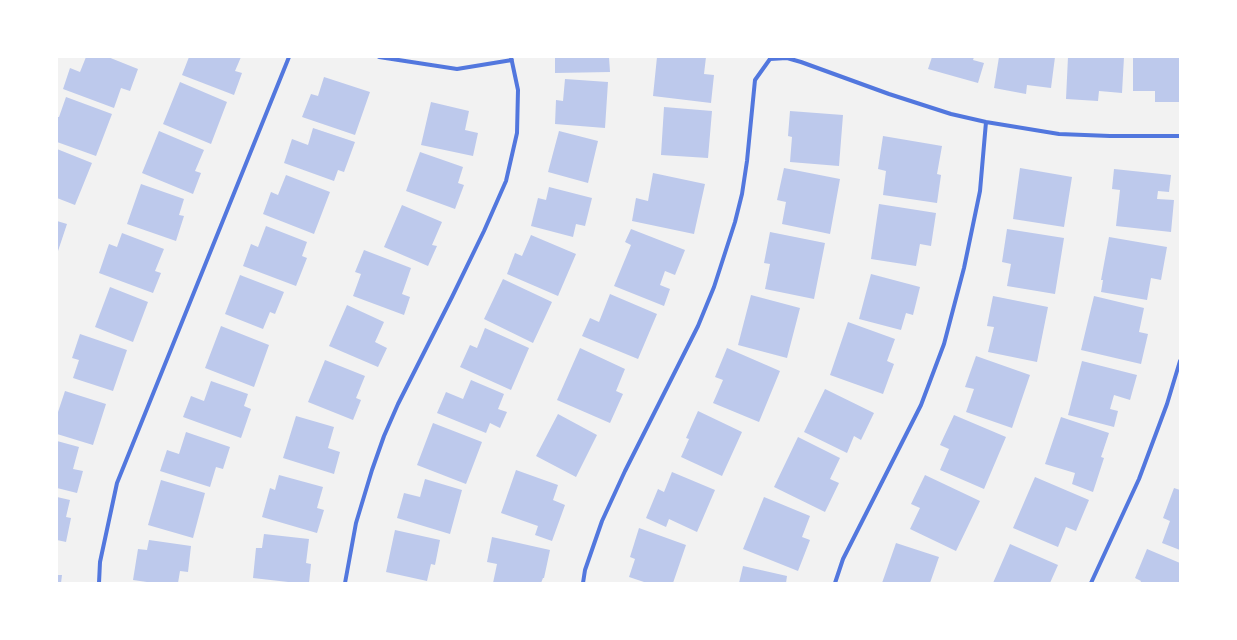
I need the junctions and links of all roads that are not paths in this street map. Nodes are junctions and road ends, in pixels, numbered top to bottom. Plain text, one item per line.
1 (289, 57) edge
2 (379, 57) edge
3 (511, 59) edge
4 (986, 122) junction
5 (1180, 136) edge
6 (1180, 361) edge
7 (99, 583) edge
8 (345, 583) edge
9 (583, 583) edge
10 (835, 583) edge
11 (1091, 583) edge

1 - 7 street
2 - 3 street
3 - 8 street
4 - 5 street
4 - 9 street
4 - 10 street
6 - 11 street

